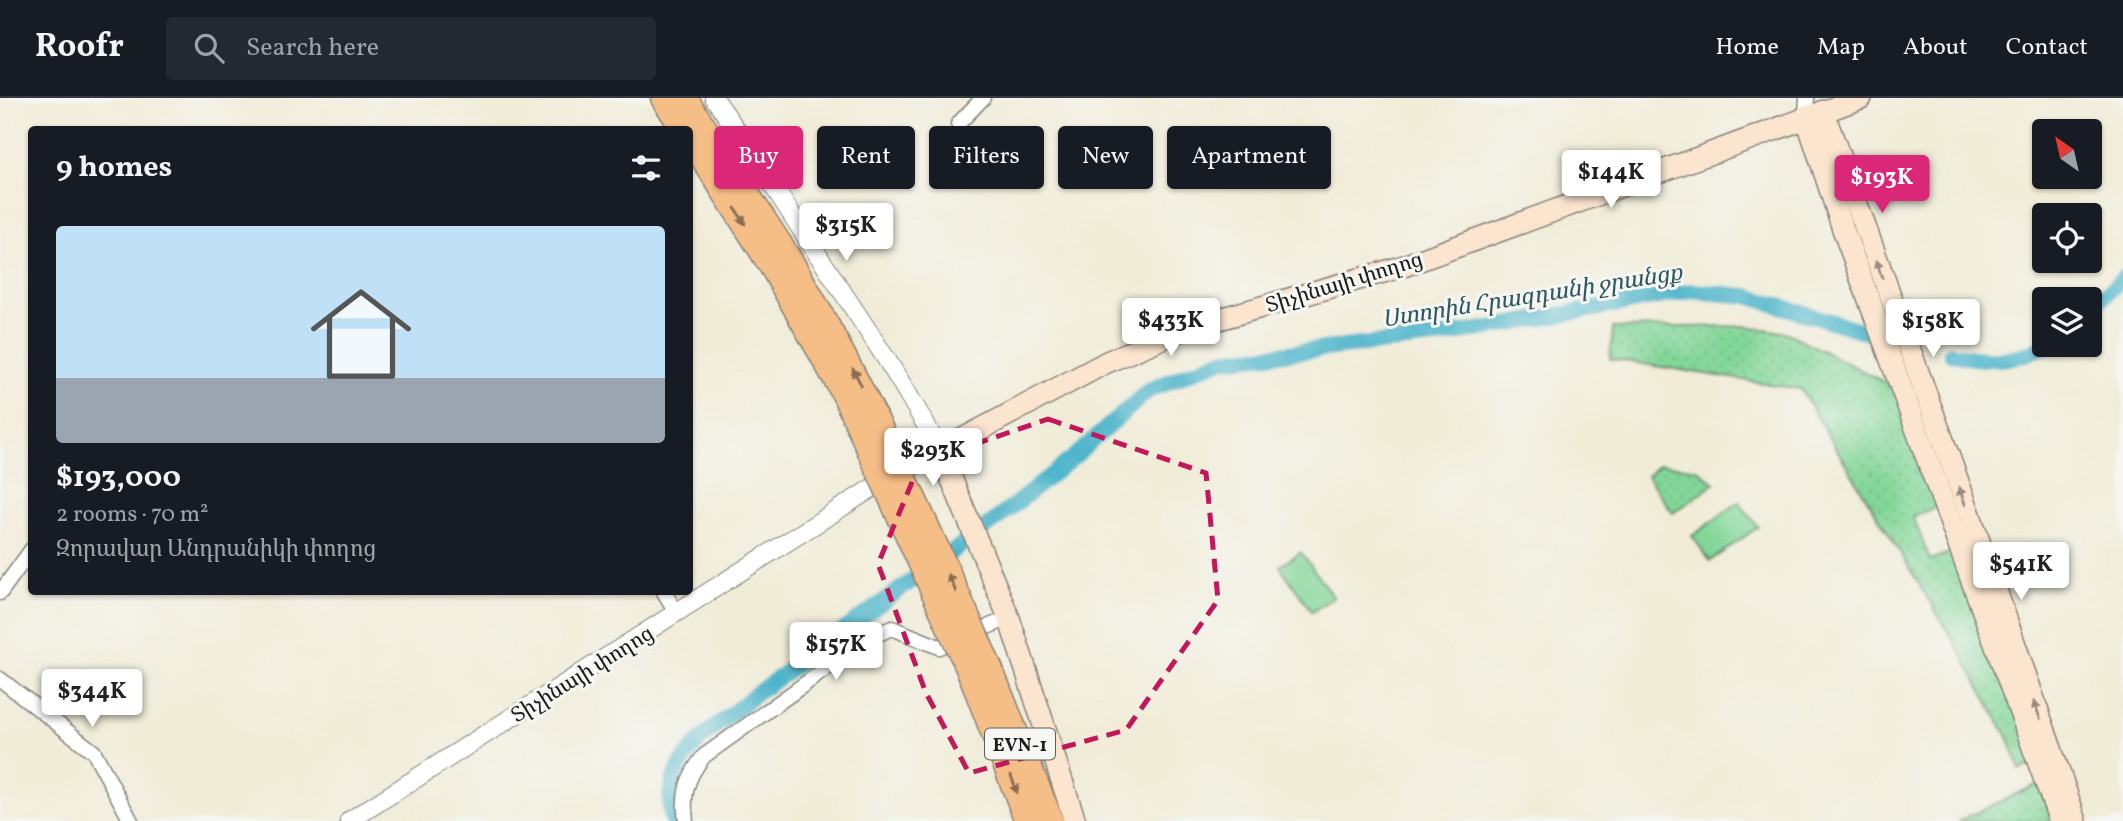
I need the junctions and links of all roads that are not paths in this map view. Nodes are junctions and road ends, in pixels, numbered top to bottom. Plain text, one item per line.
1 (663, 98) edge
2 (685, 98) edge
3 (714, 98) edge
4 (983, 98) edge
5 (1860, 98) edge
6 (1812, 106) edge
7 (958, 124) dead end
8 (681, 126) edge
9 (693, 142) edge
10 (781, 263) junction
11 (940, 451) junction
12 (28, 554) edge
13 (0, 593) edge
14 (666, 595) edge
15 (677, 613) junction
16 (1009, 618) junction
17 (980, 672) junction
18 (0, 679) edge
19 (2048, 763) junction
20 (131, 821) edge
21 (349, 821) edge
22 (686, 821) edge
23 (1027, 821) edge
24 (1051, 821) edge
25 (1075, 821) edge
26 (2060, 821) edge
27 (2076, 821) edge

1 - 8 highway
2 - 10 highway, EVN-1
3 - 11 street
4 - 7 street
5 - 6 main road, Տիչինայի փողոց
6 - 11 main road, Տիչինայի փողոց
6 - 19 main road
9 -> 10 highway, EVN-1
10 - 17 highway, EVN-1, bridge
11 - 15 street, Տիչինայի փողոց
11 - 16 main road
12 - 13 street
14 - 15 street
15 - 21 street, Տիչինայի փողոց
16 - 22 street
16 - 25 main road
17 -> 23 highway, EVN-1
17 - 24 highway, EVN-1
18 - 20 street
19 - 26 main road
19 - 27 main road

